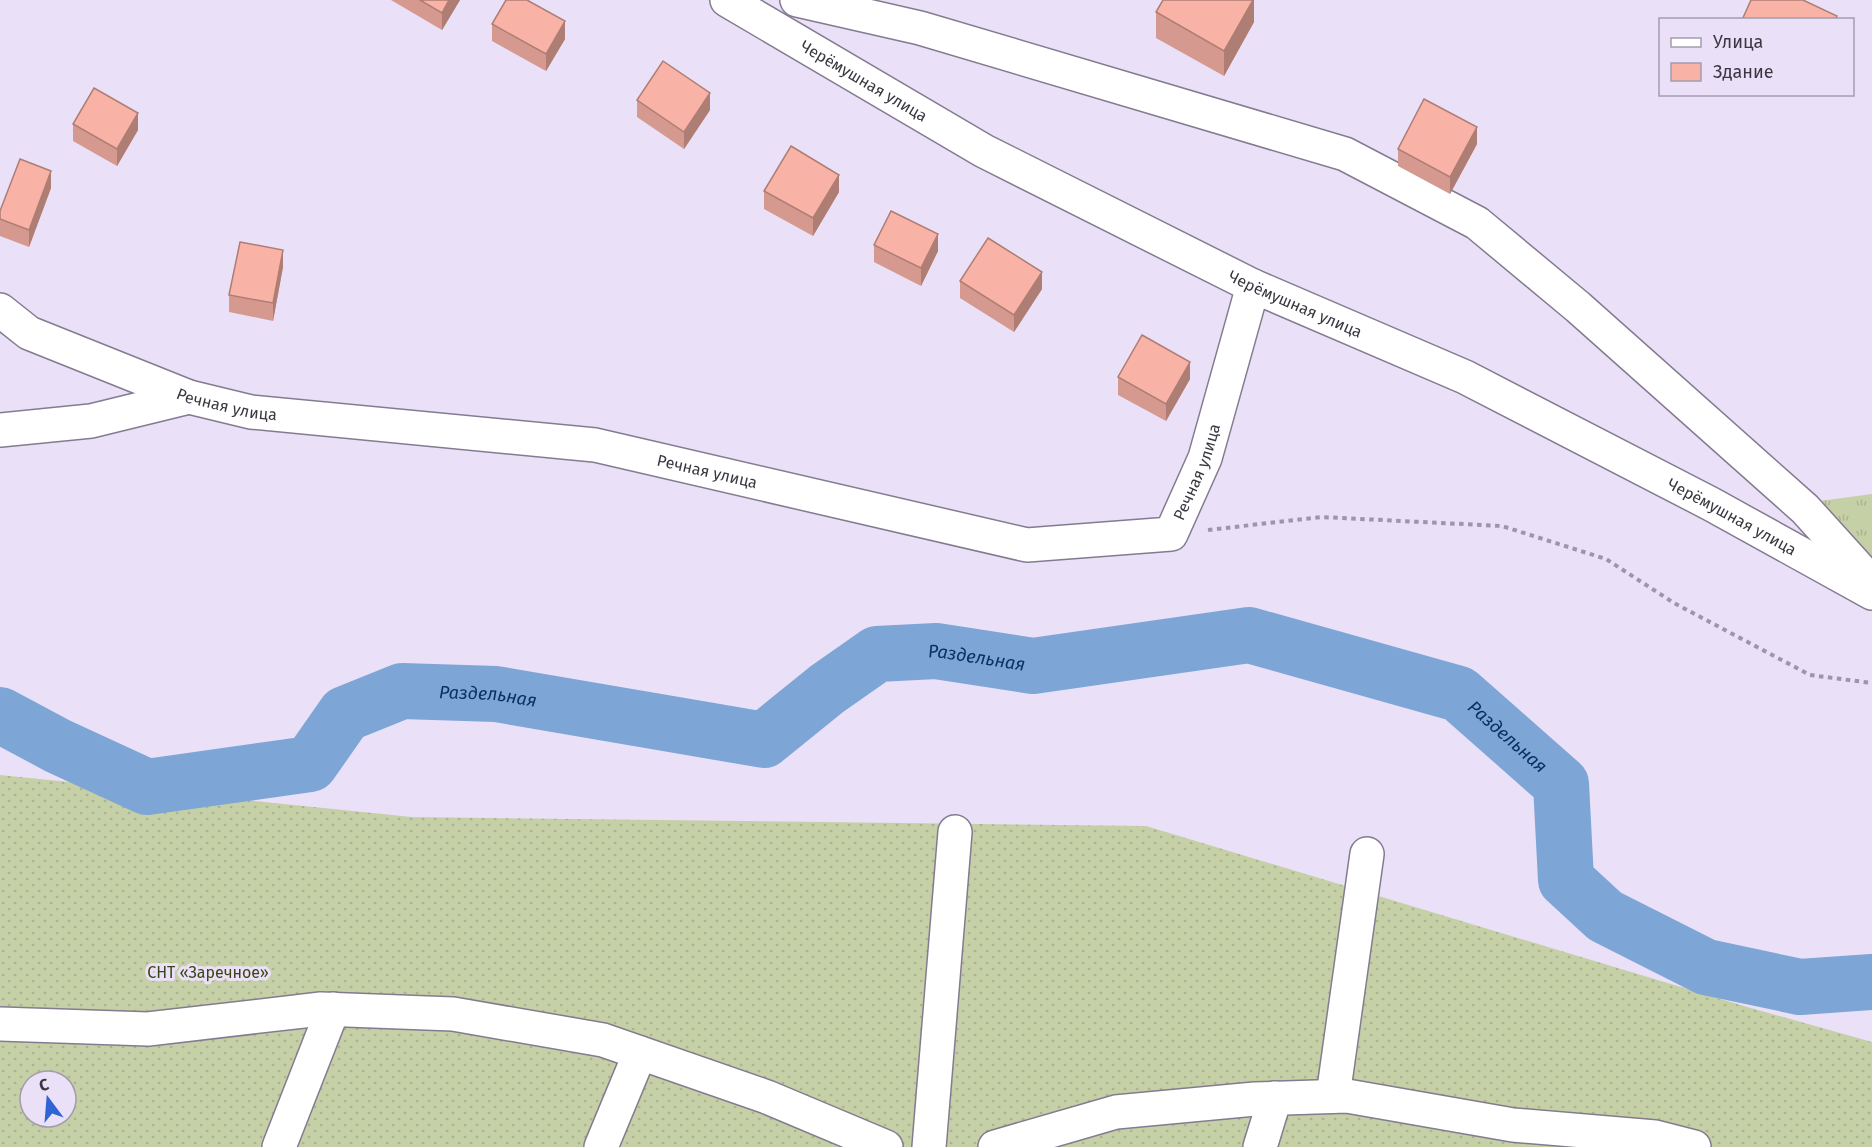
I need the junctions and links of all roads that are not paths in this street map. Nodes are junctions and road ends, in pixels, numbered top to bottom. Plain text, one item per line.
1 (737, 0) edge
2 (797, 0) edge
3 (1253, 286) junction
4 (0, 310) edge
5 (189, 396) junction
6 (0, 430) edge
7 (1872, 583) edge
8 (1872, 593) edge
9 (955, 832) dead end
10 (1367, 854) dead end
11 (333, 1009) junction
12 (5, 1030) edge
13 (640, 1053) junction
14 (1333, 1096) junction
15 (1275, 1098) junction
16 (1598, 1140) edge
17 (279, 1147) edge
18 (601, 1147) edge
19 (886, 1147) edge
20 (929, 1147) edge
21 (995, 1147) edge
22 (1260, 1147) edge
23 (1694, 1147) edge

1 - 3 street, Черёмушная улица
2 - 7 street
3 - 5 street, Речная улица
3 - 8 street, Черёмушная улица
4 - 5 street, Речная улица
5 - 6 street
9 - 20 street
10 - 14 street
11 - 12 street
11 - 13 street
11 - 17 street
13 - 18 street
13 - 19 street
14 - 15 street
14 - 16 street
15 - 21 street
15 - 22 street
16 - 23 street

